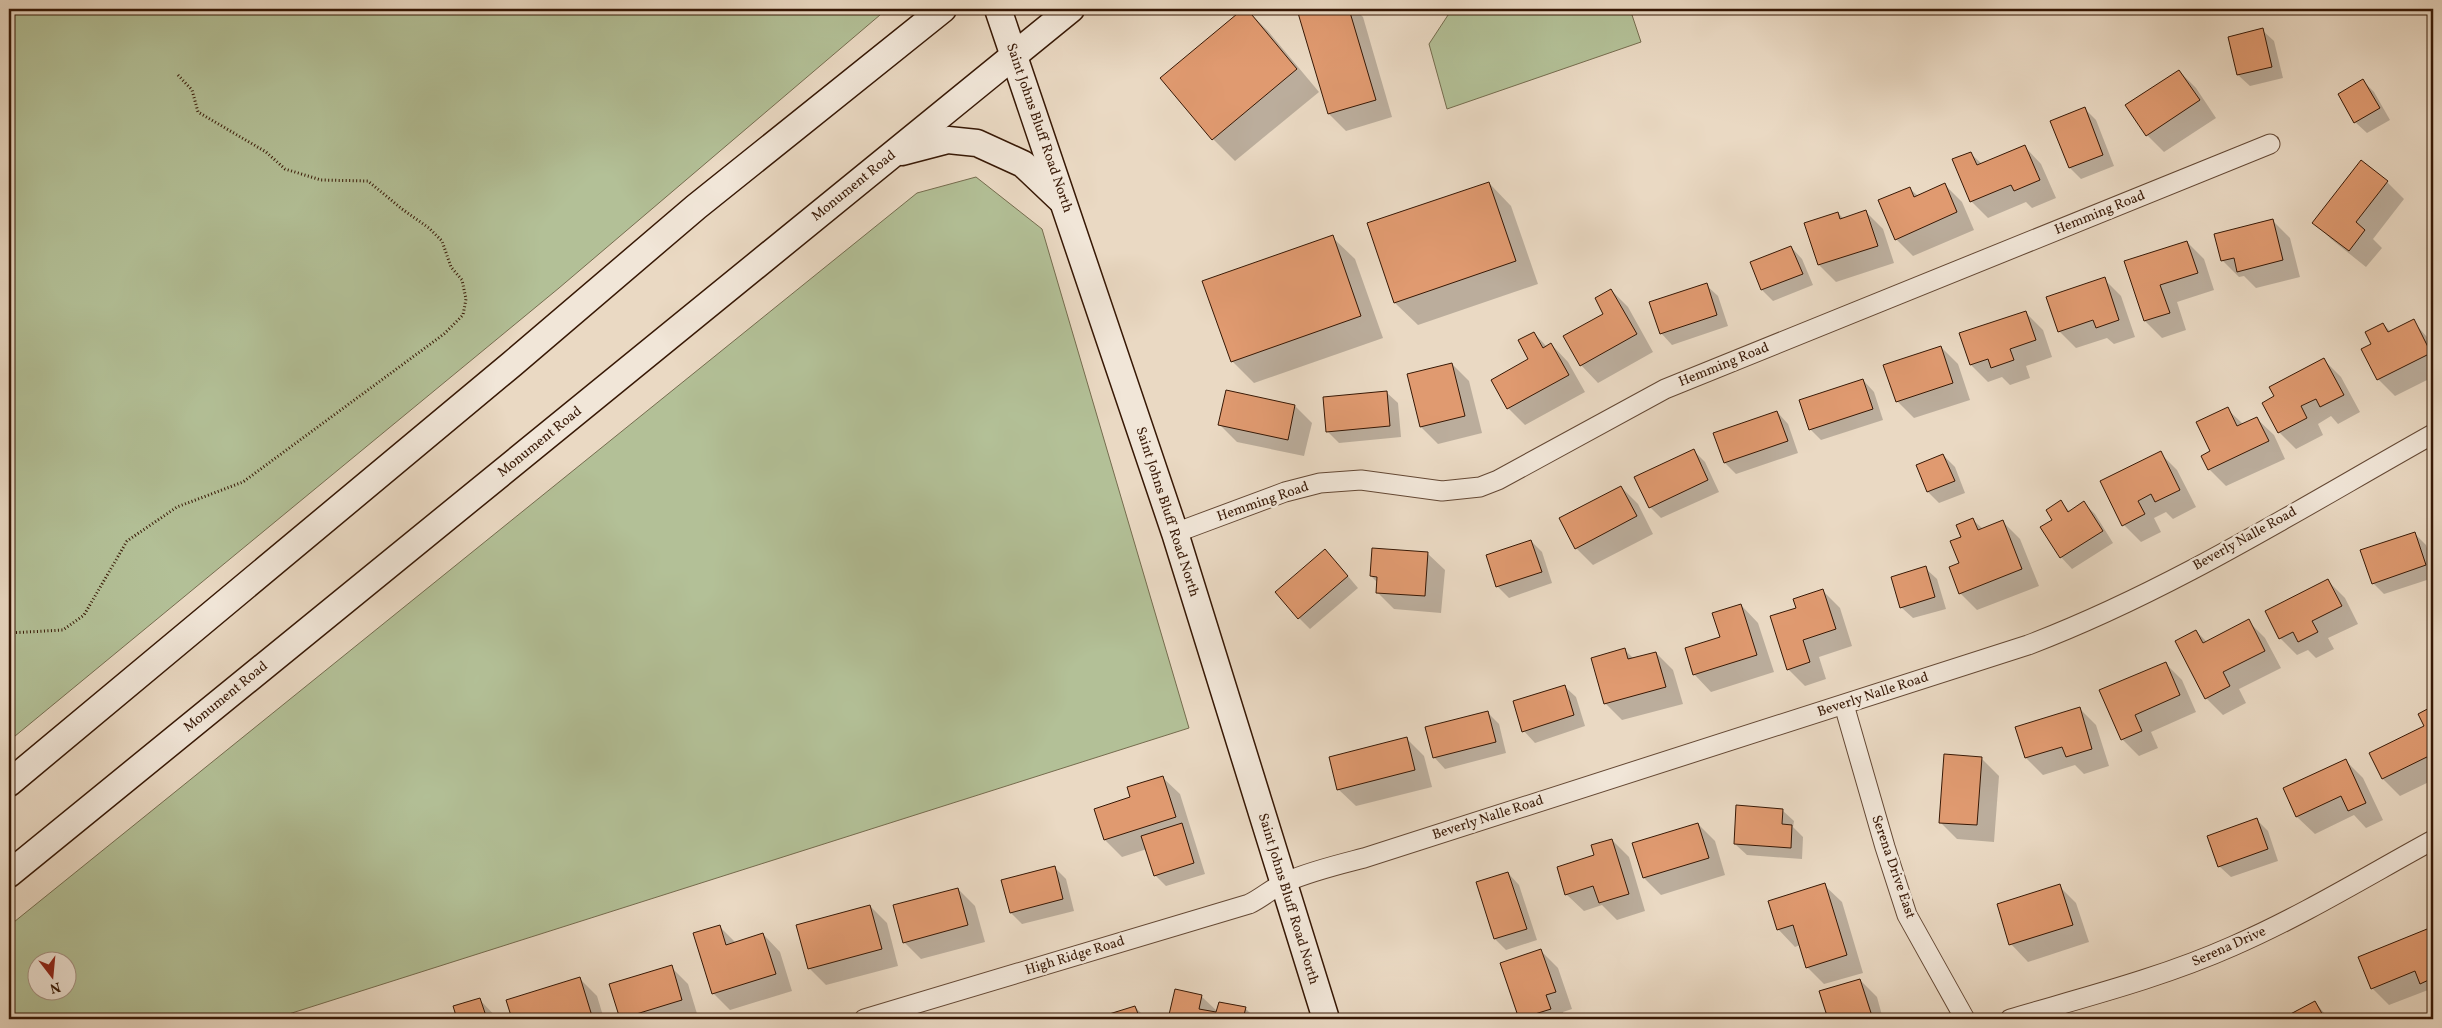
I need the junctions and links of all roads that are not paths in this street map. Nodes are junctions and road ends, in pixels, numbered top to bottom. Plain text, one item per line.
1 (943, 9) edge
2 (998, 9) edge
3 (1071, 9) edge
4 (1014, 55) junction
5 (2270, 144) dead end
6 (892, 155) junction
7 (1063, 202) junction
8 (2433, 434) edge
9 (1175, 533) junction
10 (1844, 705) junction
11 (9, 783) edge
12 (2433, 840) edge
13 (9, 874) edge
14 (1283, 883) junction
15 (864, 1019) edge
16 (1326, 1019) edge
17 (1965, 1019) edge
18 (2010, 1019) edge

1 - 11 main road
2 - 4 main road, Saint Johns Bluff Road North
3 - 4 main road, Monument Road
4 - 6 main road, Monument Road
4 - 7 main road, Saint Johns Bluff Road North
5 - 9 street, Hemming Road
6 - 7 main road
6 - 13 main road, Monument Road
7 - 9 main road, Saint Johns Bluff Road North
8 - 10 street, Beverly Nalle Road
9 - 14 main road, Saint Johns Bluff Road North
10 - 14 street, Beverly Nalle Road
10 - 17 street, Serena Drive East
12 - 18 street, Serena Drive
14 - 15 street, High Ridge Road
14 - 16 main road, Saint Johns Bluff Road North

